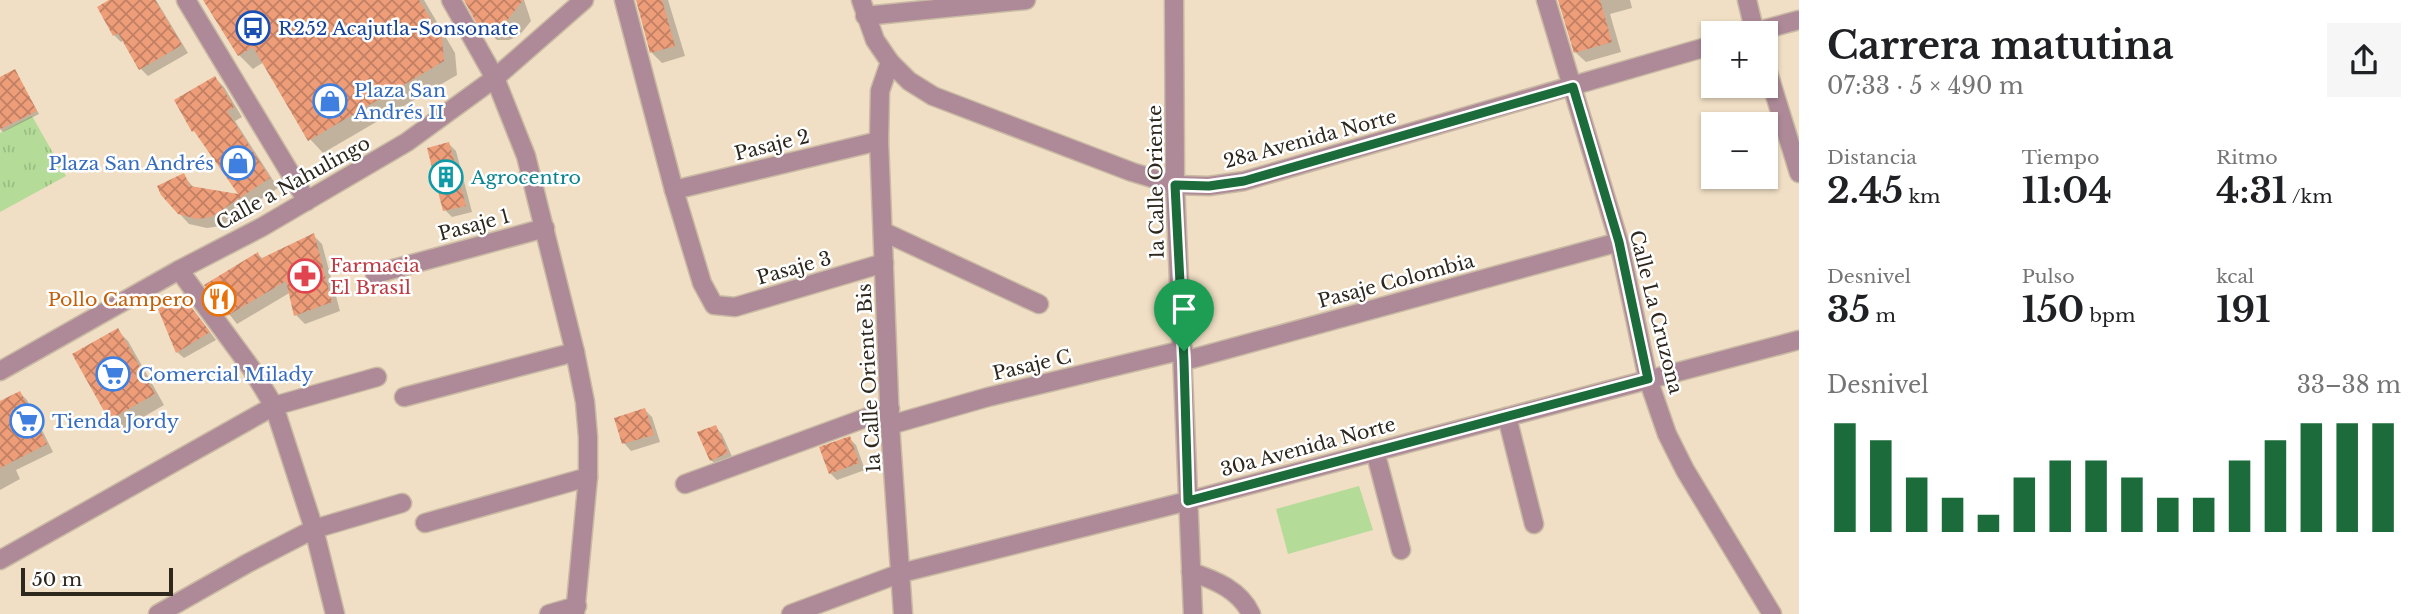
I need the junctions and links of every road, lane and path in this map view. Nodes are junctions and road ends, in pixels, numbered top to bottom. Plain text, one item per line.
1 (186, 0) edge
2 (451, 0) edge
3 (584, 0) edge
4 (624, 0) edge
5 (1026, 0) edge
6 (1174, 0) edge
7 (1546, 0) edge
8 (1747, 0) edge
9 (863, 8) edge
10 (1799, 20) edge
11 (1751, 21) edge
12 (1778, 26) edge
13 (1701, 49) edge
14 (890, 62) junction
15 (495, 78) junction
16 (1573, 87) junction
17 (1776, 98) edge
18 (879, 141) junction
19 (1799, 173) edge
20 (1175, 185) junction
21 (674, 190) junction
22 (307, 201) junction
23 (545, 228) junction
24 (884, 232) junction
25 (1619, 242) junction
26 (884, 263) junction
27 (179, 270) junction
28 (374, 274) dead end
29 (1039, 304) dead end
30 (1799, 340) edge
31 (575, 352) junction
32 (1184, 356) junction
33 (0, 371) edge
34 (377, 377) dead end
35 (1648, 379) junction
36 (404, 397) dead end
37 (274, 406) junction
38 (1507, 416) junction
39 (890, 417) junction
40 (1375, 451) junction
41 (588, 477) junction
42 (685, 484) dead end
43 (1188, 501) junction
44 (402, 503) dead end
45 (425, 523) dead end
46 (1534, 524) dead end
47 (314, 529) junction
48 (1401, 550) dead end
49 (0, 561) edge
50 (1191, 572) junction
51 (901, 573) junction
52 (576, 610) edge
53 (158, 614) edge
54 (335, 614) edge
55 (549, 614) edge
56 (791, 614) edge
57 (903, 614) edge
58 (1193, 614) edge
59 (1251, 614) edge
60 (1772, 614) edge

1 - 22 street
2 - 15 street
3 - 15 street, Calle a Nahulingo
4 - 21 street
5 - 9 street
6 - 20 street, 1a Calle Oriente
7 - 16 street, Calle La Cruzona
8 - 11 street
9 - 14 street, 28a Avenida Norte
10 - 12 street
13 - 16 street, 28a Avenida Norte
14 - 18 street, 1a Calle Oriente Bis
14 - 20 street, 28a Avenida Norte
15 - 22 street, Calle a Nahulingo
15 - 23 street
16 - 20 street, 28a Avenida Norte
16 - 25 street, Calle La Cruzona
17 - 19 street
18 - 21 street, Pasaje 2
18 - 24 street, 1a Calle Oriente Bis
20 - 32 street, 1a Calle Oriente
21 - 26 street, Pasaje 3
22 - 27 street, Calle a Nahulingo
23 - 28 street, Pasaje 1
23 - 31 street
24 - 26 street, 1a Calle Oriente Bis
24 - 29 street
25 - 32 street, Pasaje Colombia
25 - 35 street, Calle La Cruzona
26 - 39 street, 1a Calle Oriente Bis
27 - 33 street, Calle a Nahulingo
27 - 37 street
30 - 35 street, 30a Avenida Norte
31 - 36 street
31 - 41 street
32 - 39 street, Pasaje C
32 - 43 street, 1a Calle Oriente
34 - 37 street
35 - 38 street, 30a Avenida Norte
35 - 60 street, Calle La Cruzona
37 - 47 street
37 - 49 street
38 - 40 street, 30a Avenida Norte
38 - 46 street
39 - 42 street, Pasaje C
39 - 51 street, 1a Calle Oriente Bis
40 - 43 street, 30a Avenida Norte
40 - 48 street
41 - 45 street
41 - 52 street
43 - 50 street, 1a Calle Oriente
43 - 51 street, 30a Avenida Norte
44 - 47 street
47 - 53 street
47 - 54 street
50 - 58 street, 1a Calle Oriente
50 - 59 street
51 - 56 street, 30a Avenida Norte
51 - 57 street, 1a Calle Oriente Bis
52 - 55 street

